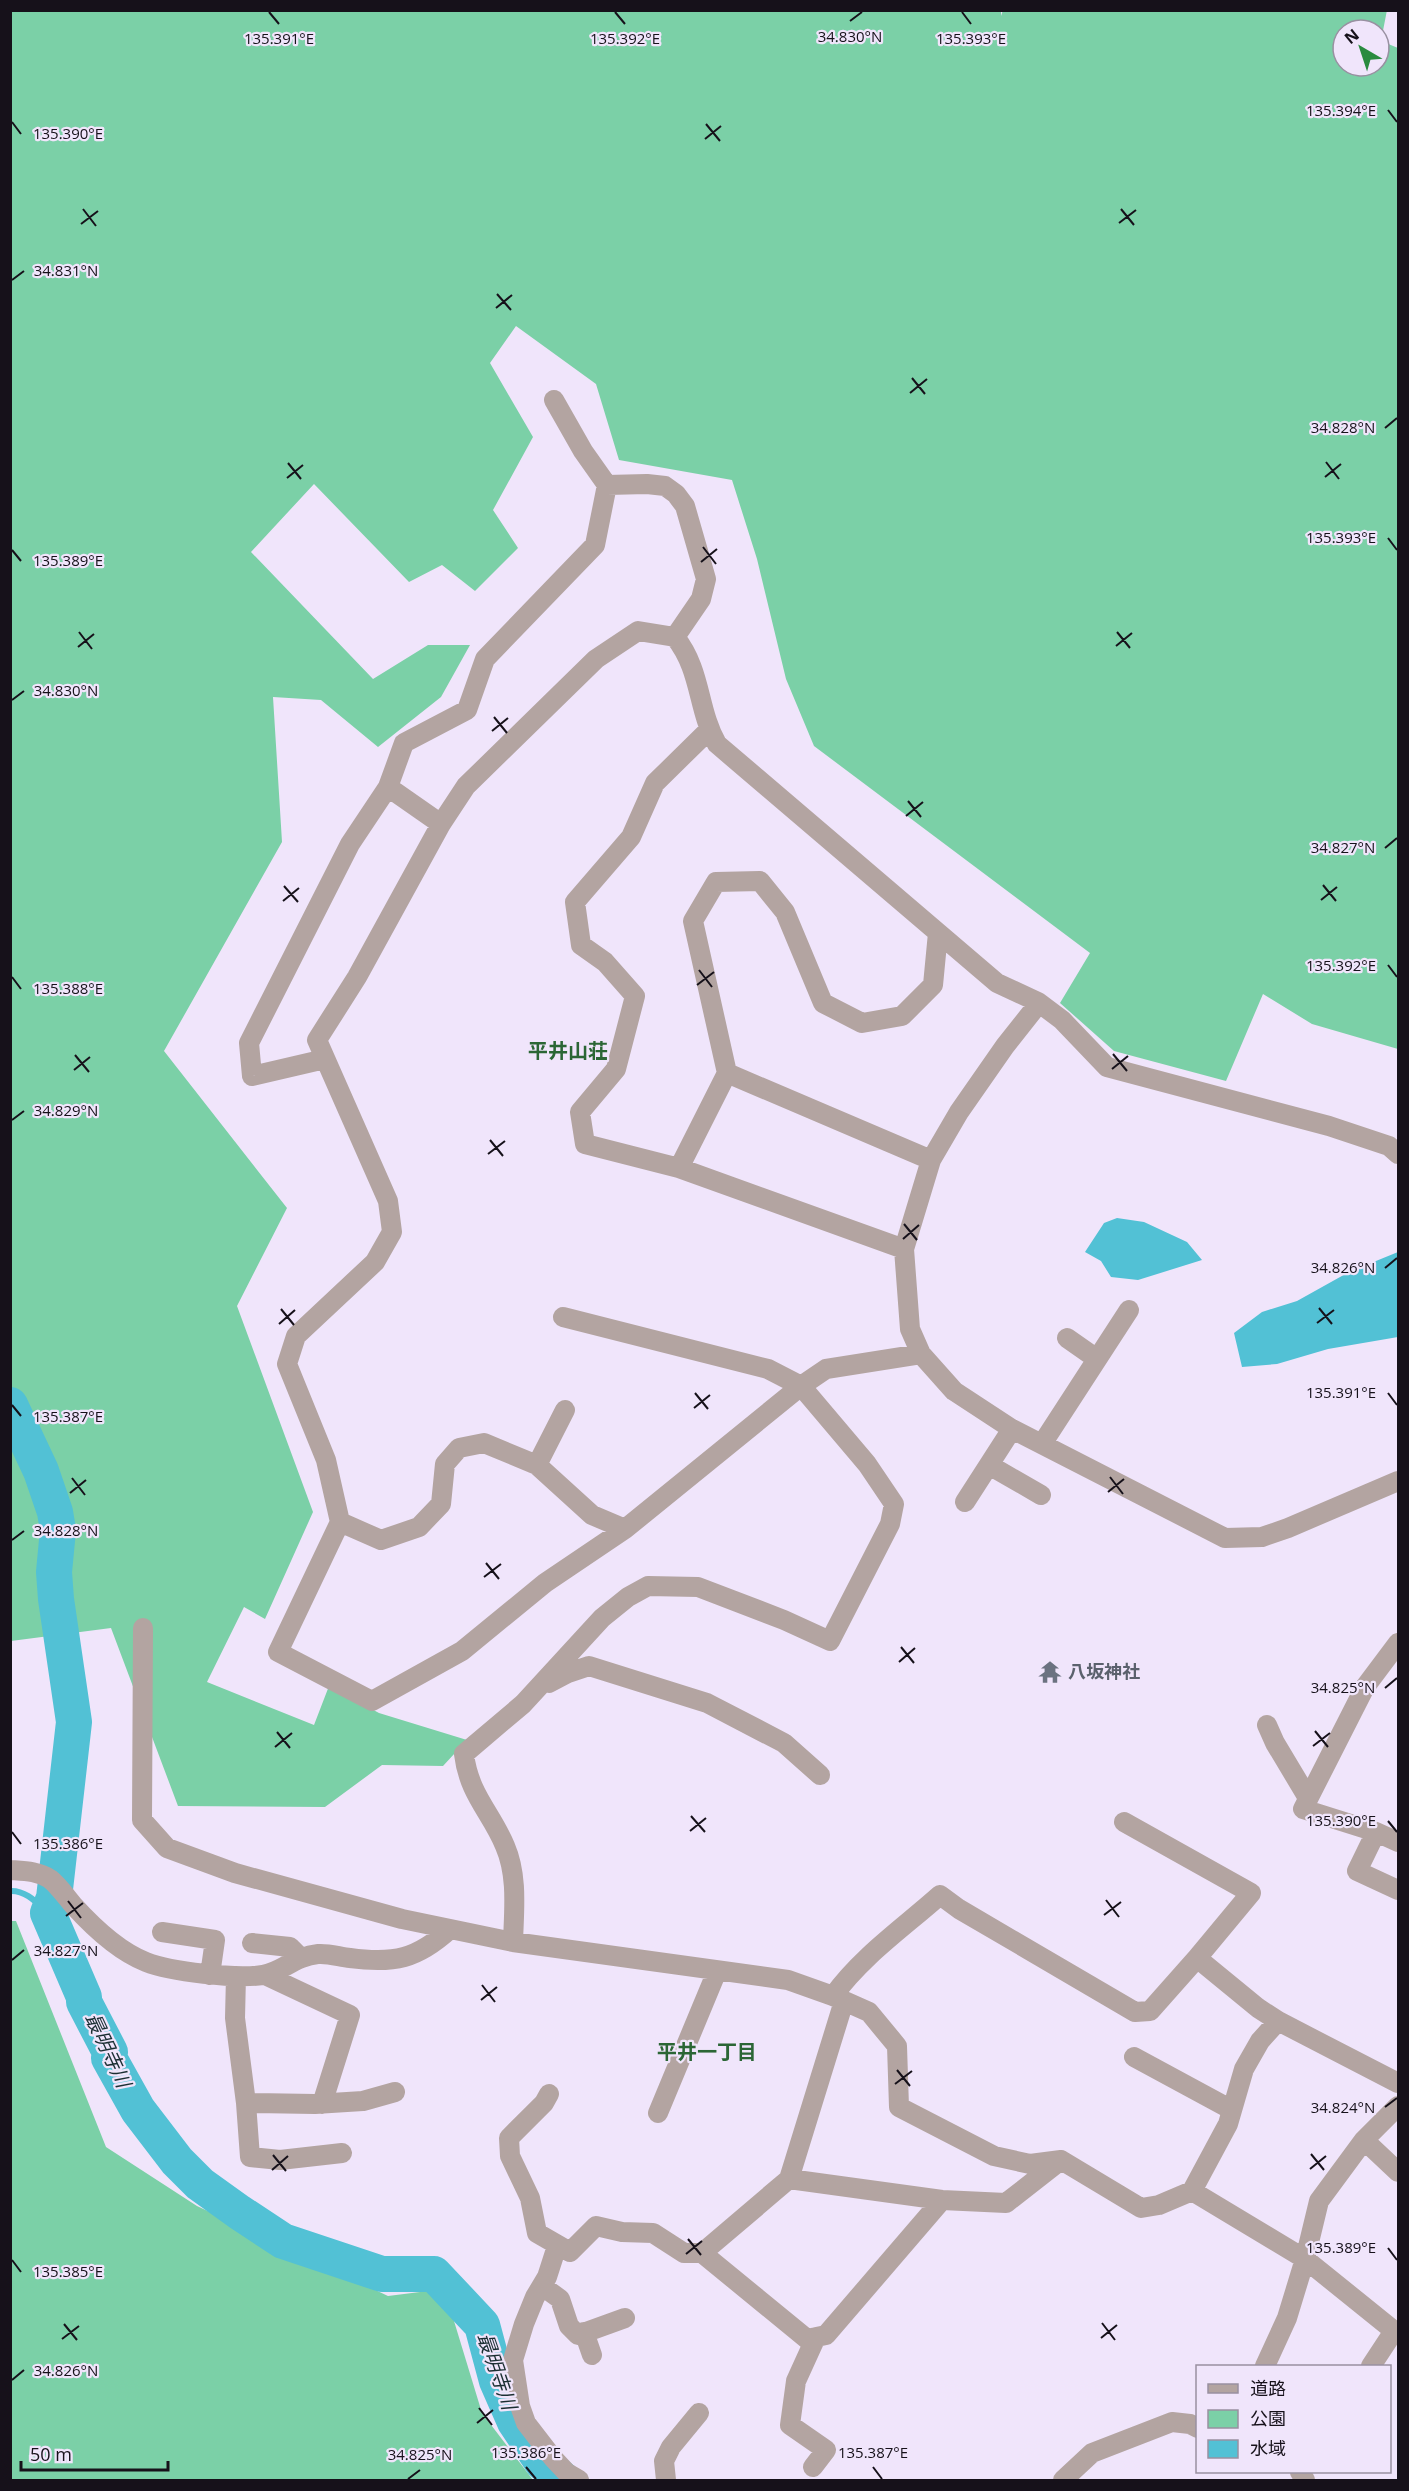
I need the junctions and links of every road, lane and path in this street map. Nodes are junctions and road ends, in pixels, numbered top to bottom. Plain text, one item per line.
1 (554, 400) dead end
2 (607, 485) junction
3 (675, 637) junction
4 (709, 730) junction
5 (388, 787) junction
6 (441, 824) junction
7 (938, 933) junction
8 (1039, 1003) junction
9 (326, 1059) junction
10 (727, 1073) junction
11 (1398, 1154) edge
12 (931, 1160) junction
13 (679, 1168) junction
14 (904, 1249) junction
15 (1130, 1310) dead end
16 (563, 1317) dead end
17 (1067, 1338) dead end
18 (921, 1354) junction
19 (1097, 1359) junction
20 (801, 1386) junction
21 (565, 1410) dead end
22 (1012, 1429) junction
23 (1042, 1444) junction
24 (537, 1465) junction
25 (989, 1465) junction
26 (1398, 1481) edge
27 (1041, 1495) dead end
28 (965, 1502) dead end
29 (340, 1522) junction
30 (625, 1529) junction
31 (143, 1628) dead end
32 (1398, 1643) edge
33 (539, 1688) junction
34 (1267, 1725) dead end
35 (820, 1775) dead end
36 (1308, 1798) junction
37 (1124, 1822) dead end
38 (1376, 1832) junction
39 (1398, 1842) edge
40 (10, 1870) edge
41 (1398, 1890) edge
42 (450, 1929) junction
43 (162, 1932) dead end
44 (513, 1942) junction
45 (252, 1943) dead end
46 (300, 1957) junction
47 (1197, 1958) junction
48 (717, 1971) junction
49 (210, 1975) junction
50 (266, 1975) junction
51 (236, 1976) junction
52 (839, 1999) junction
53 (1278, 2021) junction
54 (1134, 2057) dead end
55 (1398, 2083) edge
56 (395, 2092) dead end
57 (549, 2094) dead end
58 (246, 2103) junction
59 (322, 2104) junction
60 (1398, 2106) edge
61 (1232, 2110) junction
62 (658, 2113) dead end
63 (1364, 2140) junction
64 (342, 2153) dead end
65 (1061, 2160) junction
66 (1398, 2172) edge
67 (789, 2179) junction
68 (1192, 2191) junction
69 (942, 2200) junction
70 (557, 2246) junction
71 (702, 2253) junction
72 (1305, 2259) junction
73 (542, 2286) junction
74 (625, 2318) dead end
75 (584, 2332) junction
76 (1396, 2332) edge
77 (816, 2337) junction
78 (592, 2355) dead end
79 (1266, 2365) edge
80 (1372, 2365) edge
81 (699, 2413) dead end
82 (1196, 2427) edge
83 (813, 2468) dead end
84 (579, 2481) edge
85 (666, 2481) edge
86 (1063, 2481) edge

1 - 2 street
2 - 3 street
2 - 5 street
3 - 4 street
3 - 6 street
4 - 7 street
4 - 13 street
5 - 6 street
5 - 9 street
6 - 9 street
7 - 8 street
7 - 10 street
8 - 11 street
8 - 12 street
9 - 29 street
10 - 12 street
10 - 13 street
12 - 14 street
13 - 14 street
14 - 18 street
15 - 19 street
16 - 20 street
17 - 19 street
18 - 20 street
18 - 22 street
19 - 23 street
20 - 30 street
20 - 33 street
21 - 24 street
22 - 23 street
22 - 25 street
23 - 26 street
24 - 29 street
24 - 30 street
25 - 27 street
25 - 28 street
29 - 30 street
31 - 42 street
32 - 36 street
33 - 35 street
33 - 44 street
34 - 36 street
36 - 38 street
37 - 47 street
38 - 39 street
38 - 41 street
40 - 49 street
42 - 44 street
42 - 46 street
43 - 49 street
44 - 48 street
45 - 46 street
46 - 50 street
47 - 52 street
47 - 53 street
48 - 52 street
48 - 62 street
49 - 51 street
50 - 51 street
50 - 59 street
51 - 58 street
52 - 65 street
52 - 67 street
53 - 55 street
53 - 61 street
54 - 61 street
56 - 59 street
57 - 70 street
58 - 59 street
58 - 64 street
60 - 63 street
61 - 68 street
63 - 66 street
63 - 72 street
65 - 68 street
65 - 69 street
67 - 69 street
67 - 71 street
68 - 72 street
69 - 77 street
70 - 71 street
70 - 73 street
71 - 77 street
72 - 76 street
72 - 79 street
73 - 75 street
73 - 84 street
74 - 75 street
75 - 78 street
76 - 80 street
77 - 83 street
81 - 85 street
82 - 86 street

